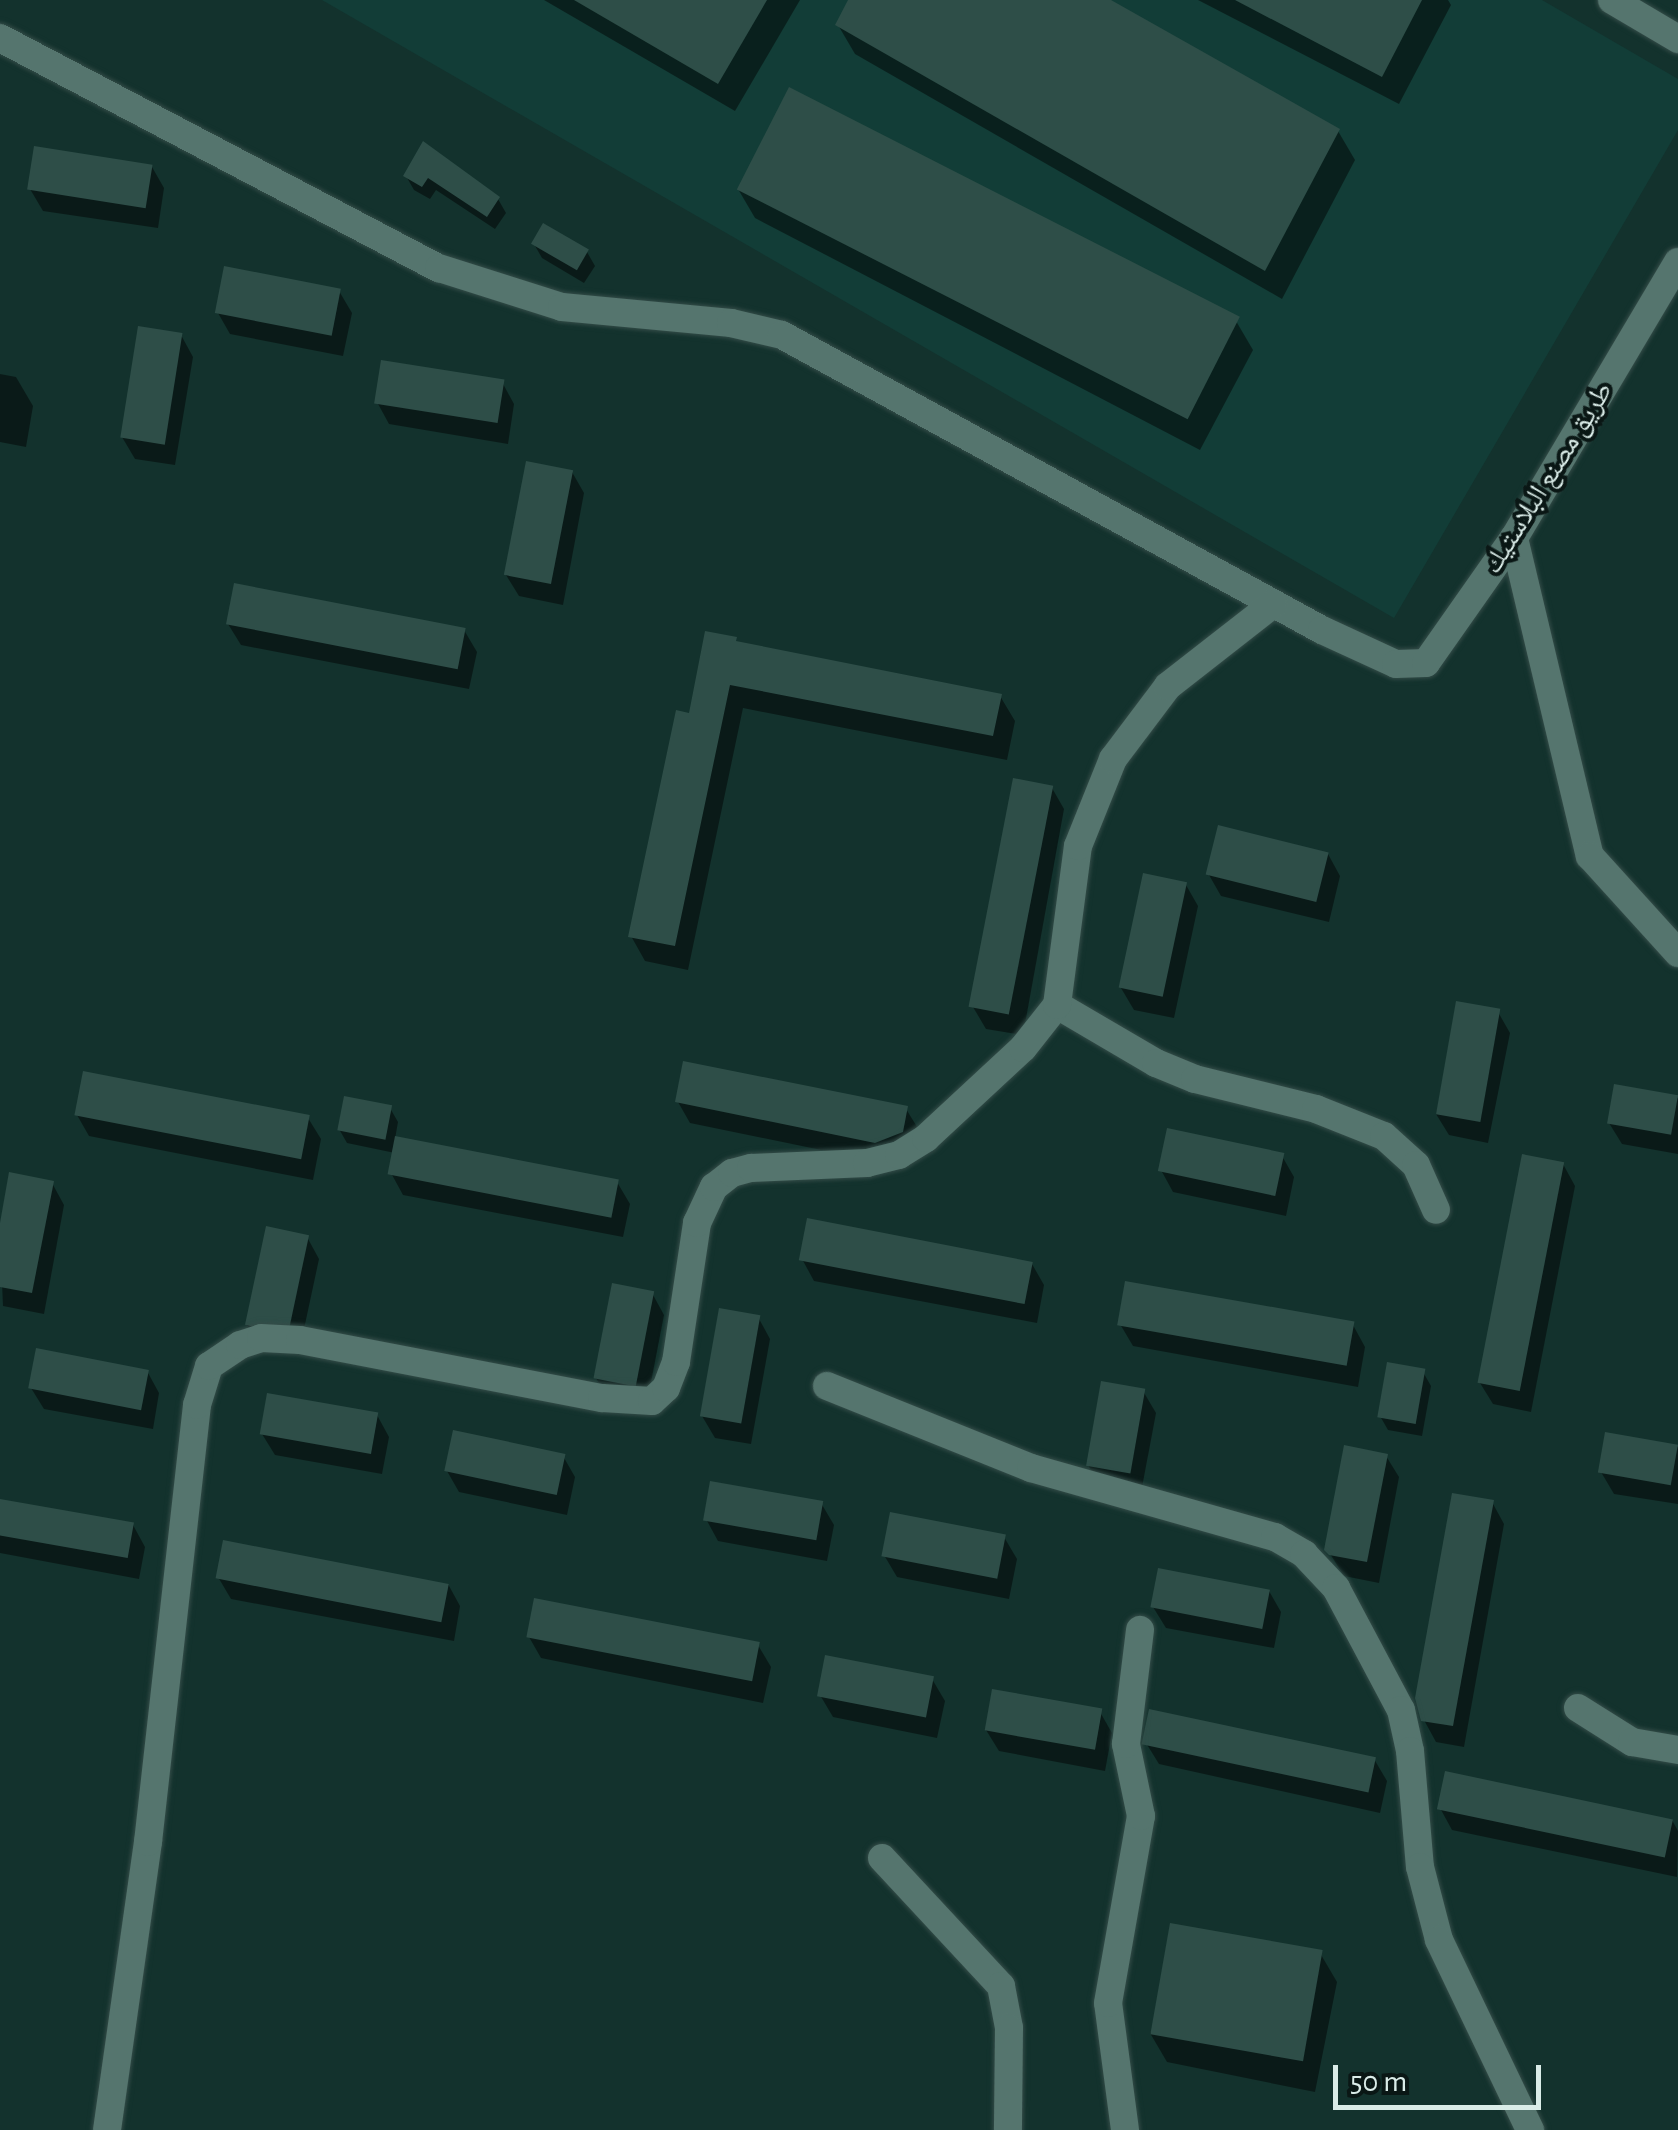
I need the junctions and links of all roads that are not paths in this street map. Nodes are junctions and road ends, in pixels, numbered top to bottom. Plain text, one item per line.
1 (1612, 0) edge
2 (0, 38) edge
3 (1678, 39) edge
4 (1678, 262) edge
5 (1514, 538) junction
6 (1274, 604) junction
7 (1678, 953) edge
8 (1058, 1005) junction
9 (1436, 1210) dead end
10 (828, 1386) dead end
11 (1140, 1630) dead end
12 (1578, 1708) dead end
13 (1678, 1750) edge
14 (882, 1858) dead end
15 (107, 2130) edge
16 (1008, 2130) edge
17 (1125, 2130) edge
18 (1530, 2130) edge

1 - 3 street
2 - 6 street
4 - 5 street, طريق مصنع البلاستيك
5 - 6 street, طريق مصنع البلاستيك
5 - 7 street
6 - 8 street
8 - 9 street
8 - 15 street
10 - 18 street
11 - 17 street
12 - 13 street
14 - 16 street

